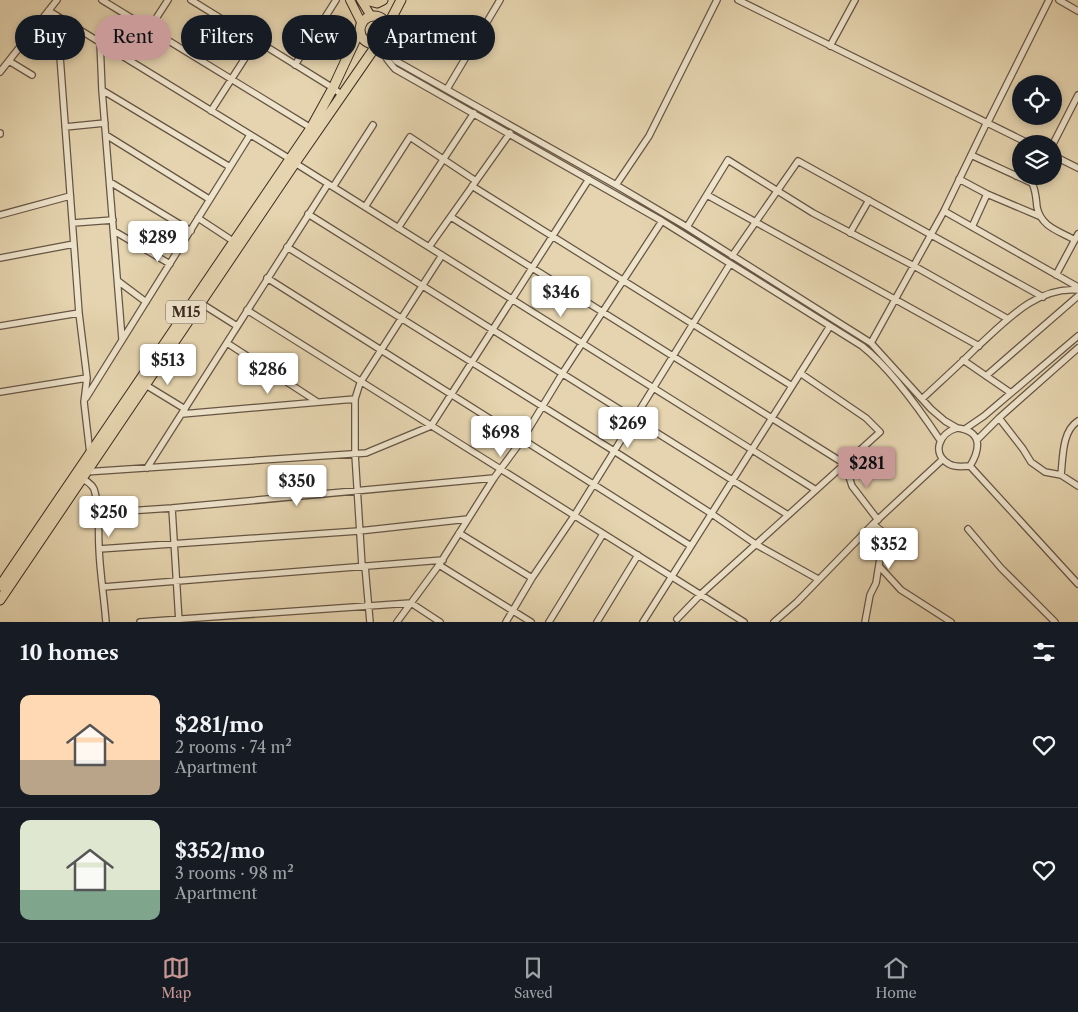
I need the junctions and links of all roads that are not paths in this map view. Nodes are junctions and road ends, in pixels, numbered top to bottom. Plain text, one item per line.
1 (57, 0) edge
2 (102, 0) edge
3 (168, 0) edge
4 (191, 0) edge
5 (336, 0) edge
6 (350, 0) edge
7 (361, 0) edge
8 (365, 0) edge
9 (384, 0) edge
10 (401, 0) edge
11 (500, 0) edge
12 (717, 0) edge
13 (738, 0) edge
14 (855, 0) edge
15 (1049, 0) edge
16 (1059, 0) edge
17 (49, 11) junction
18 (1078, 11) edge
19 (56, 15) edge
20 (127, 15) edge
21 (159, 15) edge
22 (215, 15) edge
23 (372, 15) edge
24 (374, 15) edge
25 (393, 15) edge
26 (367, 19) edge
27 (361, 27) junction
28 (171, 42) edge
29 (367, 42) edge
30 (830, 46) junction
31 (272, 51) edge
32 (61, 60) edge
33 (101, 60) edge
34 (129, 60) edge
35 (244, 60) edge
36 (368, 60) edge
37 (386, 60) edge
38 (395, 60) edge
39 (9, 61) junction
40 (295, 65) junction
41 (0, 72) edge
42 (32, 75) dead end
43 (232, 80) junction
44 (333, 88) junction
45 (447, 89) junction
46 (102, 90) junction
47 (342, 95) junction
48 (1078, 95) edge
49 (211, 111) junction
50 (474, 113) junction
51 (987, 122) junction
52 (105, 123) junction
53 (373, 125) dead end
54 (65, 127) junction
55 (310, 128) junction
56 (510, 133) junction
57 (106, 135) junction
58 (250, 135) junction
59 (1012, 135) edge
60 (1058, 135) edge
61 (971, 155) junction
62 (444, 160) junction
63 (1062, 160) edge
64 (292, 161) junction
65 (230, 167) junction
66 (1078, 168) edge
67 (1012, 174) edge
68 (589, 179) junction
69 (959, 179) junction
70 (476, 181) junction
71 (110, 182) junction
72 (330, 185) junction
73 (616, 185) junction
74 (1033, 185) edge
75 (472, 186) junction
76 (777, 192) junction
77 (987, 194) junction
78 (707, 195) junction
79 (70, 196) junction
80 (210, 199) junction
81 (868, 200) junction
82 (365, 207) junction
83 (944, 211) junction
84 (308, 214) junction
85 (0, 215) edge
86 (1039, 216) junction
87 (451, 217) junction
88 (198, 218) junction
89 (114, 220) junction
90 (662, 222) junction
91 (756, 222) junction
92 (73, 223) junction
93 (686, 227) junction
94 (972, 227) junction
95 (398, 228) junction
96 (114, 231) junction
97 (191, 231) junction
98 (850, 233) junction
99 (931, 235) junction
100 (552, 236) junction
101 (1077, 237) edge
102 (74, 244) junction
103 (236, 244) junction
104 (287, 247) junction
105 (429, 247) junction
106 (442, 255) junction
107 (732, 256) junction
108 (0, 258) edge
109 (170, 264) junction
110 (730, 264) junction
111 (914, 266) junction
112 (532, 268) junction
113 (1056, 275) junction
114 (267, 278) junction
115 (118, 281) junction
116 (623, 281) junction
117 (422, 286) junction
118 (1078, 289) edge
119 (1043, 296) junction
120 (1078, 296) edge
121 (512, 299) junction
122 (896, 299) junction
123 (197, 301) junction
124 (146, 302) junction
125 (247, 310) junction
126 (603, 312) junction
127 (79, 313) junction
128 (401, 318) junction
129 (1008, 319) junction
130 (693, 325) junction
131 (0, 326) edge
132 (237, 326) junction
133 (830, 326) junction
134 (492, 330) junction
135 (1078, 336) edge
136 (122, 340) junction
137 (226, 343) junction
138 (871, 343) junction
139 (582, 344) junction
140 (979, 346) junction
141 (1078, 348) edge
142 (382, 351) junction
143 (674, 356) junction
144 (964, 360) junction
145 (472, 362) junction
146 (800, 373) junction
147 (562, 374) junction
148 (986, 376) junction
149 (87, 378) junction
150 (142, 382) junction
151 (360, 383) junction
152 (792, 386) junction
153 (654, 388) junction
154 (0, 392) edge
155 (1011, 393) junction
156 (451, 395) junction
157 (355, 399) junction
158 (922, 399) junction
159 (316, 401) junction
160 (84, 402) junction
161 (542, 407) junction
162 (183, 411) junction
163 (772, 418) junction
164 (1000, 418) junction
165 (634, 419) junction
166 (1078, 421) edge
167 (431, 426) junction
168 (957, 428) junction
169 (965, 429) junction
170 (522, 440) junction
171 (940, 440) junction
172 (977, 440) junction
173 (752, 450) junction
174 (614, 451) junction
175 (355, 454) junction
176 (92, 456) junction
177 (943, 459) junction
178 (845, 464) junction
179 (970, 466) junction
180 (147, 468) junction
181 (500, 469) junction
182 (81, 473) junction
183 (1061, 475) junction
184 (494, 478) junction
185 (733, 480) junction
186 (593, 484) junction
187 (1078, 486) edge
188 (816, 490) junction
189 (357, 491) junction
190 (172, 508) junction
191 (98, 513) junction
192 (712, 514) junction
193 (788, 515) junction
194 (574, 516) junction
195 (468, 519) junction
196 (875, 522) junction
197 (968, 529) dead end
198 (359, 530) junction
199 (459, 533) junction
200 (603, 534) junction
201 (176, 545) junction
202 (757, 545) junction
203 (692, 546) junction
204 (99, 550) junction
205 (638, 555) junction
206 (441, 562) junction
207 (364, 566) junction
208 (879, 566) junction
209 (672, 577) junction
210 (532, 578) junction
211 (818, 579) junction
212 (178, 582) junction
213 (1078, 584) edge
214 (0, 586) edge
215 (103, 587) junction
216 (701, 594) junction
217 (0, 600) edge
218 (411, 603) junction
219 (369, 606) junction
220 (513, 611) junction
221 (677, 619) dead end
222 (179, 621) edge
223 (106, 622) edge
224 (140, 622) edge
225 (370, 622) edge
226 (397, 622) edge
227 (440, 622) edge
228 (506, 622) edge
229 (531, 622) edge
230 (549, 622) edge
231 (597, 622) edge
232 (643, 622) edge
233 (744, 622) edge
234 (774, 622) edge
235 (865, 622) edge
236 (951, 622) edge
237 (1055, 622) edge

1 - 17 street
2 - 20 street
3 - 21 street
4 - 22 street
5 - 40 street
6 - 27 main road
7 - 23 main road
8 - 9 highway
9 - 24 highway
10 - 25 highway
11 - 45 street
12 - 73 street
13 - 30 street
14 - 30 street
15 - 51 street
16 - 18 street
17 - 19 street
17 - 39 street
26 - 27 highway
27 - 29 highway
27 - 44 highway, M15
28 - 43 street
30 - 51 street
31 - 40 street
32 - 54 street
33 - 46 street
34 - 49 street
35 - 43 street
36 - 47 highway, M15
37 - 50 street
38 - 45 street
39 - 41 street
39 - 42 street
40 - 44 street
43 - 49 street
43 - 55 street
44 - 47 street
44 - 55 highway, M15
45 - 73 street
46 - 52 street
46 - 65 street
47 - 64 highway, M15
48 - 60 street
49 - 58 street
50 - 56 street
50 - 62 street
51 - 59 street
51 - 61 street
52 - 54 street
52 - 57 street
53 - 72 street
54 - 79 street
55 - 64 highway, M15
56 - 68 street
56 - 70 street
57 - 71 street
57 - 80 street
58 - 64 street
58 - 65 street
61 - 67 street
61 - 69 street
62 - 70 street
62 - 82 street
62 - 95 street
63 - 66 street
64 - 72 street
64 - 103 highway, M15
65 - 80 street
68 - 90 street
68 - 100 street
69 - 77 street
69 - 83 street
70 - 75 street
71 - 89 street
71 - 97 street
72 - 82 street
72 - 84 street
73 - 93 street
74 - 86 street
75 - 87 street
75 - 100 street
76 - 78 street
76 - 81 street
76 - 91 street
76 - 98 street
77 - 86 street
77 - 94 street
78 - 91 street
78 - 93 street
79 - 85 street
79 - 92 street
80 - 88 street
81 - 98 street
81 - 99 street
82 - 95 street
83 - 94 street
83 - 99 street
84 - 104 street
84 - 117 street
86 - 101 street
87 - 105 street
87 - 112 street
88 - 97 street
88 - 103 street
89 - 92 street
89 - 96 street
90 - 110 street
90 - 116 street
91 - 107 street
91 - 122 street
92 - 102 street
93 - 107 street
94 - 113 street
95 - 105 street
96 - 109 street
96 - 115 street
97 - 109 street
98 - 111 street
99 - 111 street
99 - 119 street
100 - 112 street
100 - 116 street
101 - 113 street
102 - 108 street
102 - 127 street
103 - 123 highway, M15
104 - 114 street
104 - 128 street
105 - 106 street
106 - 117 street
106 - 121 street
107 - 138 street
109 - 124 street
110 - 130 street
110 - 133 street
111 - 122 street
111 - 129 street
112 - 121 street
112 - 126 street
113 - 118 street
114 - 125 street
114 - 142 street
115 - 124 street
115 - 136 street
116 - 126 street
116 - 130 street
117 - 128 street
117 - 134 street
118 - 119 street
119 - 129 street
120 - 148 street
121 - 134 street
121 - 139 street
122 - 138 street
122 - 140 street
123 - 132 street
123 - 150 highway, M15
124 - 136 street
125 - 132 street
125 - 151 street
126 - 139 street
126 - 143 street
127 - 131 street
127 - 149 street
128 - 142 street
128 - 145 street
129 - 140 street
130 - 143 street
130 - 152 street
132 - 137 street
133 - 146 street
133 - 171 street
134 - 145 street
134 - 147 street
135 - 155 street
136 - 160 street
137 - 159 street
137 - 162 street
138 - 158 street
139 - 147 street
139 - 153 street
140 - 144 street
141 - 164 street
142 - 151 street
142 - 156 street
143 - 153 street
143 - 163 street
144 - 148 street
144 - 158 street
145 - 156 street
145 - 161 street
146 - 152 street
146 - 178 street
147 - 161 street
147 - 165 street
148 - 155 street
149 - 154 street
149 - 160 street
150 - 162 street
150 - 176 highway, M15
151 - 157 street
151 - 167 street
152 - 163 street
153 - 165 street
153 - 173 street
155 - 169 street
156 - 167 street
156 - 170 street
157 - 159 street
157 - 175 street
158 - 168 street
159 - 162 street
160 - 176 street
161 - 170 street
161 - 174 street
162 - 180 street
163 - 173 street
163 - 178 street
164 - 172 street
164 - 183 street
165 - 174 street
165 - 185 street
166 - 183 street
167 - 175 street
167 - 181 street
168 - 169 street
168 - 171 street
169 - 172 street
170 - 181 street
170 - 186 street
171 - 177 street
172 - 179 street
173 - 185 street
173 - 188 street
174 - 186 street
174 - 192 street
175 - 180 street
175 - 189 street
176 - 182 highway, M15
177 - 179 street
177 - 196 street
178 - 188 street
178 - 196 street
179 - 213 street
180 - 182 street
181 - 184 street
181 - 194 street
182 - 191 street
182 - 214 highway, M15
182 - 217 highway, M15
183 - 187 street
184 - 189 street
184 - 195 street
185 - 192 street
185 - 193 street
186 - 194 street
186 - 203 street
188 - 193 street
189 - 190 street
189 - 198 street
190 - 191 street
190 - 201 street
191 - 204 street
192 - 202 street
192 - 203 street
193 - 202 street
194 - 200 street
194 - 210 street
195 - 198 street
195 - 199 street
196 - 208 street
196 - 211 street
197 - 237 street
198 - 201 street
198 - 207 street
199 - 206 street
199 - 210 street
200 - 205 street
200 - 230 street
201 - 204 street
201 - 212 street
202 - 211 street
202 - 216 street
203 - 209 street
204 - 215 street
205 - 209 street
205 - 231 street
206 - 207 street
206 - 218 street
206 - 220 street
207 - 212 street
207 - 219 street
208 - 235 street
208 - 236 street
209 - 216 street
209 - 232 street
210 - 220 street
211 - 234 street
212 - 215 street
212 - 222 street
215 - 223 street
216 - 221 street
216 - 233 street
218 - 219 street
218 - 226 street
218 - 227 street
219 - 222 street
219 - 225 street
220 - 228 street
220 - 229 street
222 - 224 street

